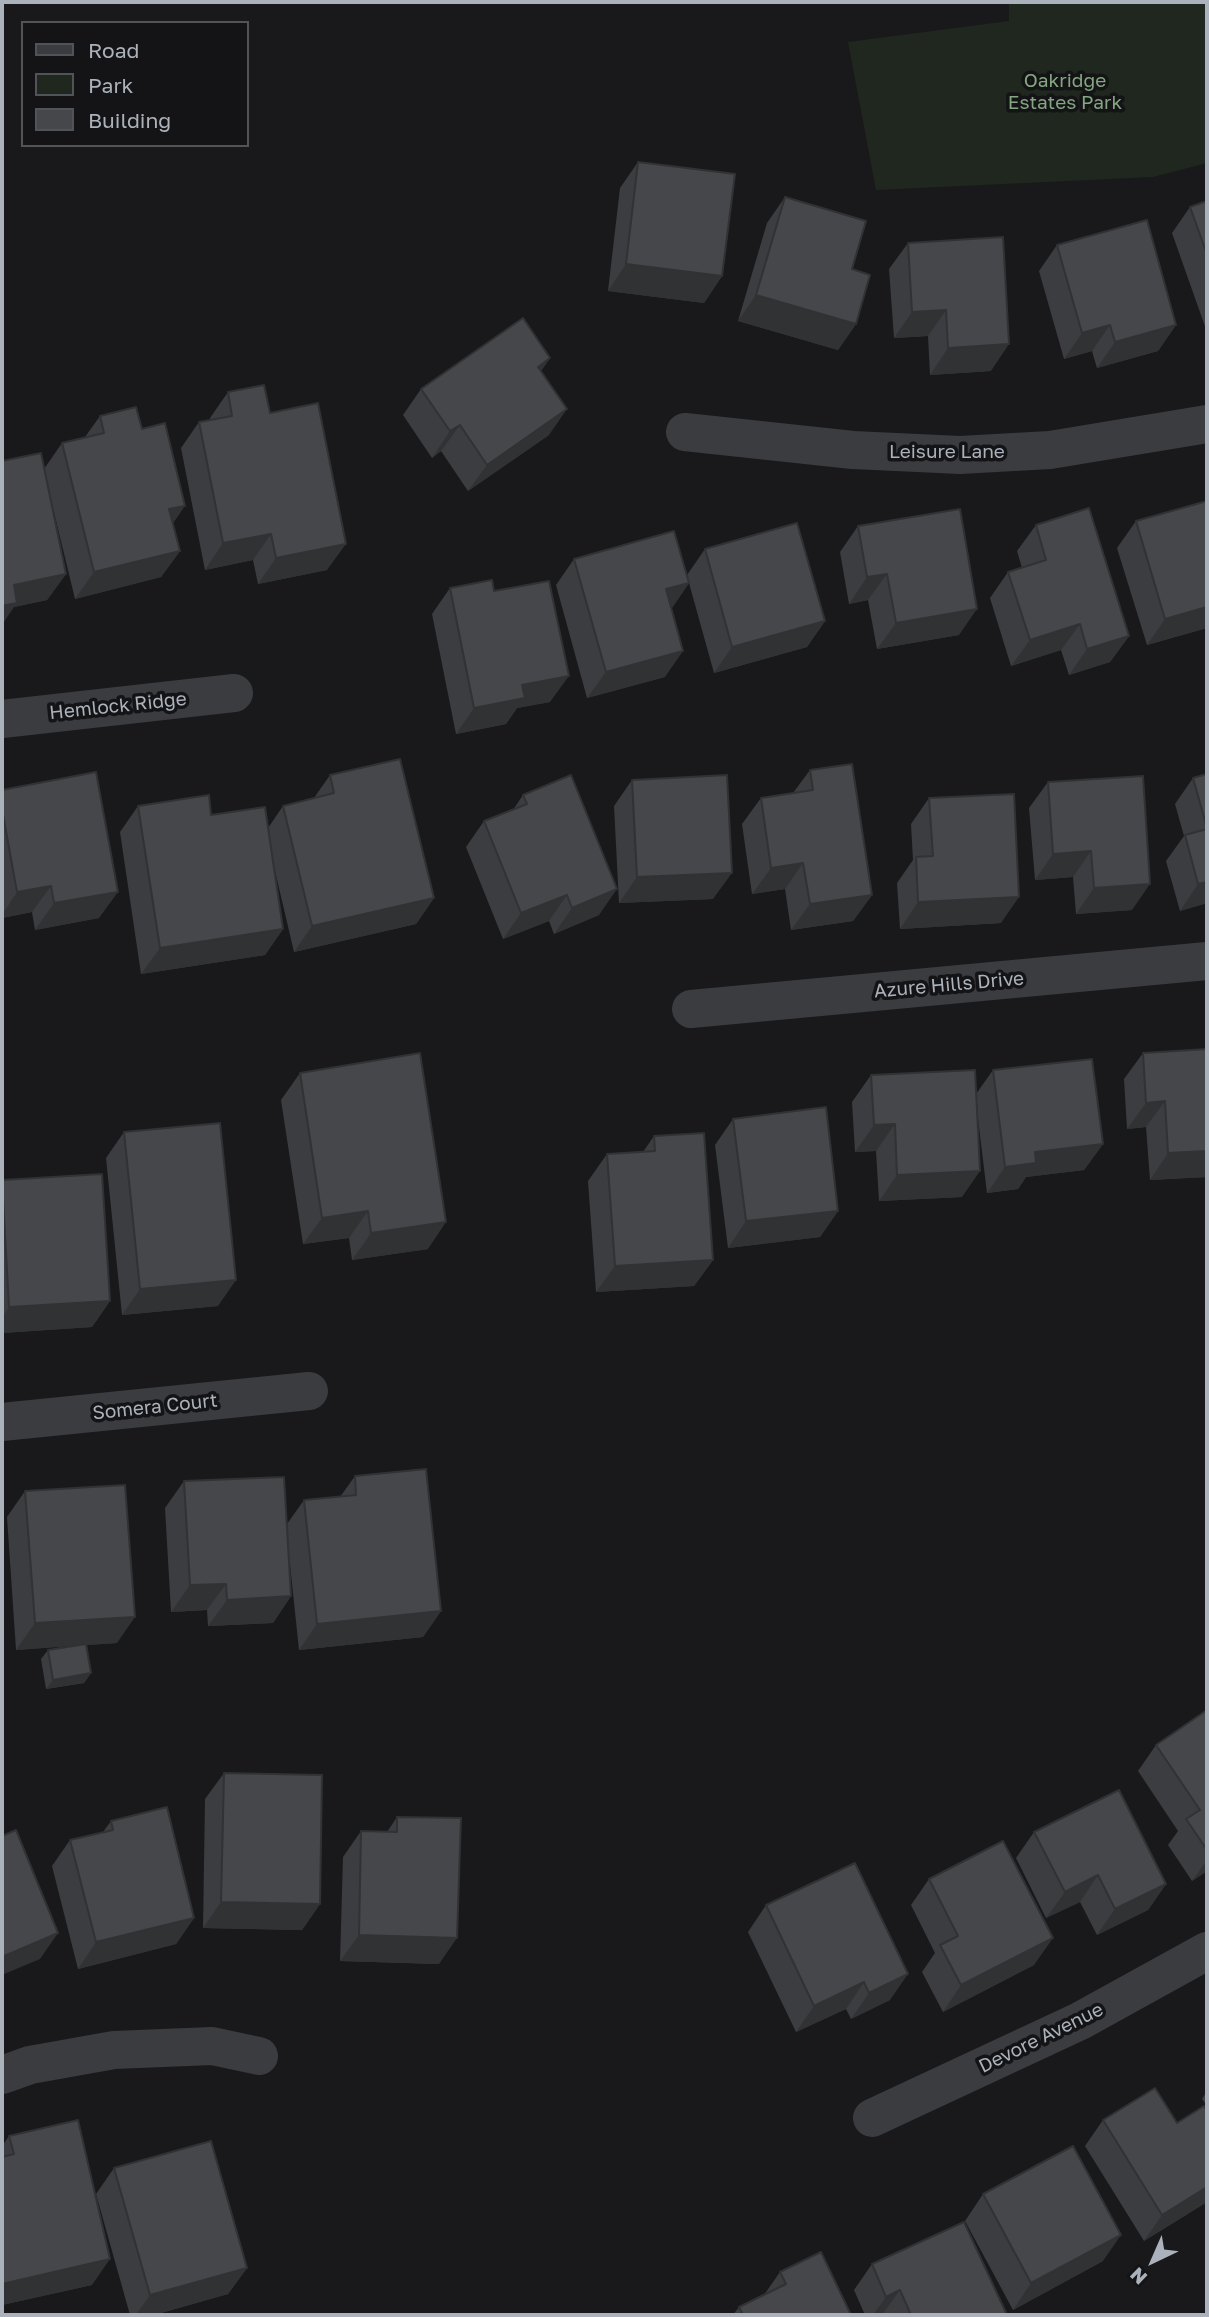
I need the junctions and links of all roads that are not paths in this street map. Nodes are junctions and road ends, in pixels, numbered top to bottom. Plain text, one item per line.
1 (1207, 424) edge
2 (685, 432) dead end
3 (234, 693) dead end
4 (2, 719) edge
5 (1207, 961) edge
6 (691, 1009) dead end
7 (309, 1391) dead end
8 (2, 1422) edge
9 (1207, 1951) edge
10 (259, 2056) dead end
11 (2, 2075) edge
12 (872, 2118) dead end

1 - 2 street, Leisure Lane
3 - 4 street, Hemlock Ridge
5 - 6 street, Azure Hills Drive
7 - 8 street, Somera Court
9 - 12 street, Devore Avenue
10 - 11 street

